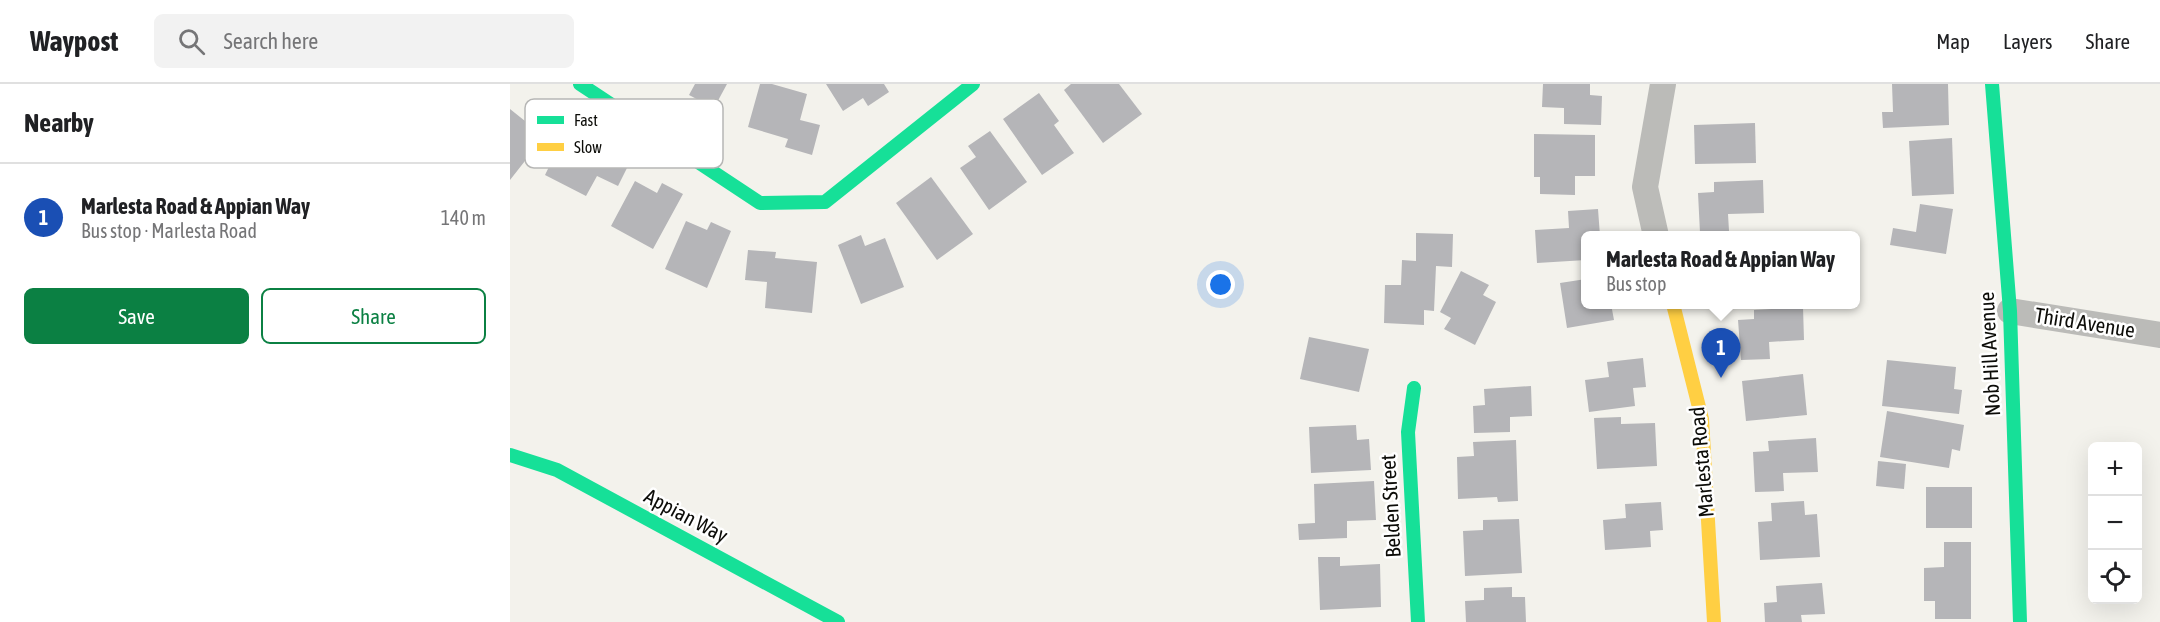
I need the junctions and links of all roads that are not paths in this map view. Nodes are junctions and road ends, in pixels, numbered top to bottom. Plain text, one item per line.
1 (580, 84) edge
2 (973, 84) edge
3 (1662, 84) edge
4 (1992, 84) edge
5 (603, 99) edge
6 (707, 168) edge
7 (1655, 231) edge
8 (1674, 309) edge
9 (2010, 311) junction
10 (2160, 335) edge
11 (1414, 388) dead end
12 (510, 455) edge
13 (838, 622) edge
14 (1418, 622) edge
15 (1714, 622) edge
16 (2020, 622) edge

1 - 5 street
2 - 6 street
3 - 7 street
4 - 9 street, Nob Hill Avenue
8 - 15 street, Marlesta Road
9 - 10 street, Third Avenue
9 - 16 street, Nob Hill Avenue
11 - 14 street, Belden Street
12 - 13 street, Appian Way

